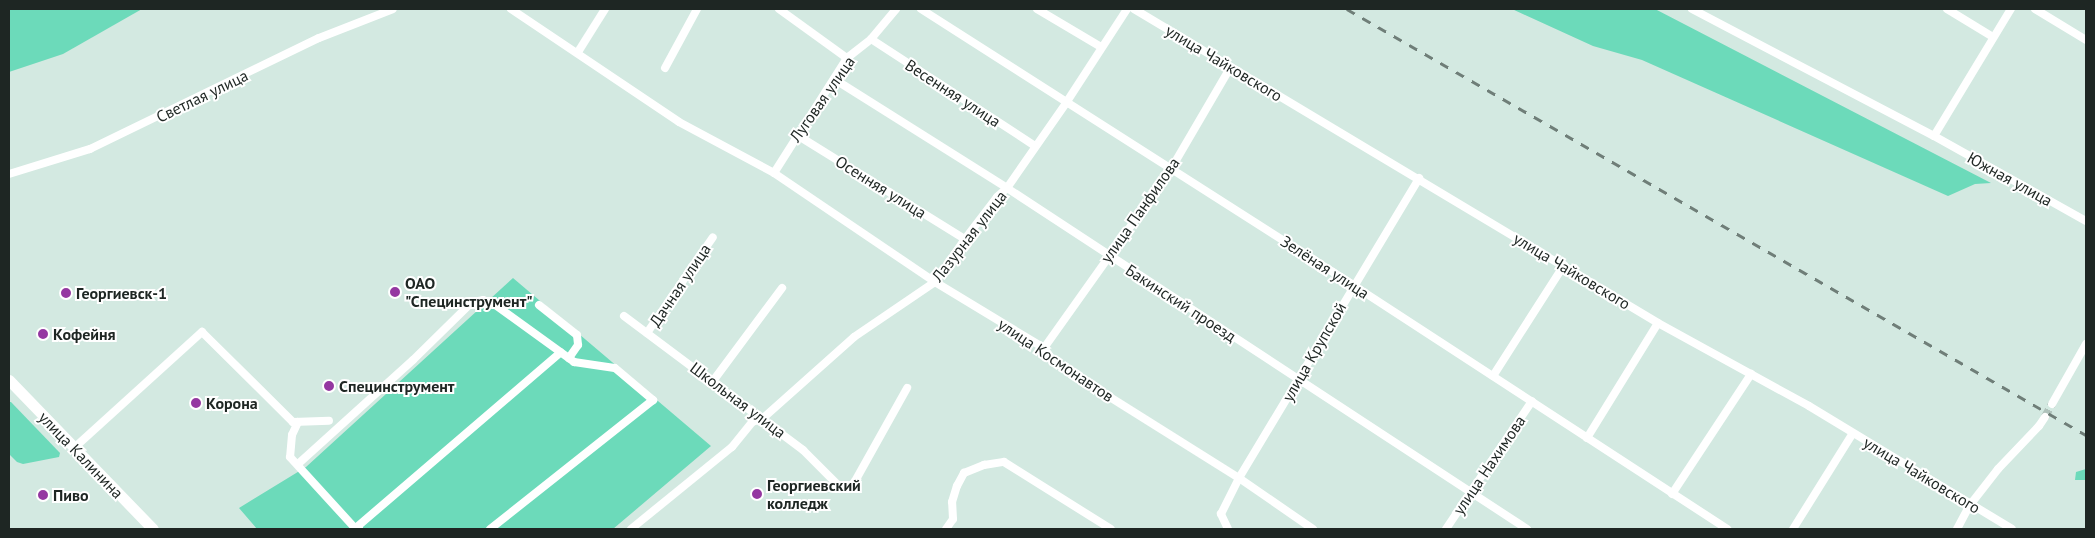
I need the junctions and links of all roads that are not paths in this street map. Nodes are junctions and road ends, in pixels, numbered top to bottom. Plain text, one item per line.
1 (393, 9) edge
2 (512, 9) edge
3 (605, 9) edge
4 (697, 9) edge
5 (779, 9) edge
6 (896, 9) edge
7 (921, 9) edge
8 (1037, 9) edge
9 (1127, 9) edge
10 (1134, 9) edge
11 (1692, 9) edge
12 (1947, 9) edge
13 (2011, 9) edge
14 (2035, 9) edge
15 (1993, 37) junction
16 (871, 39) junction
17 (2086, 40) edge
18 (1101, 47) junction
19 (578, 52) junction
20 (846, 58) junction
21 (665, 68) dead end
22 (1230, 68) junction
23 (834, 79) junction
24 (1066, 103) junction
25 (797, 135) junction
26 (1934, 136) junction
27 (1035, 146) junction
28 (1171, 169) junction
29 (774, 173) junction
30 (9, 174) edge
31 (1419, 178) junction
32 (1007, 188) junction
33 (2086, 221) edge
34 (713, 237) dead end
35 (965, 239) junction
36 (1108, 256) junction
37 (1564, 265) junction
38 (935, 282) junction
39 (1353, 285) junction
40 (782, 288) dead end
41 (539, 305) dead end
42 (624, 316) dead end
43 (1658, 323) junction
44 (647, 333) junction
45 (2086, 344) edge
46 (1044, 348) junction
47 (561, 352) junction
48 (569, 358) junction
49 (1751, 374) junction
50 (1493, 376) junction
51 (9, 380) edge
52 (1298, 380) junction
53 (713, 381) junction
54 (907, 388) dead end
55 (1532, 401) junction
56 (2052, 404) tunnel mouth
57 (2044, 417) tunnel mouth
58 (762, 418) junction
59 (329, 421) dead end
60 (298, 422) junction
61 (1853, 433) junction
62 (1587, 438) junction
63 (74, 448) junction
64 (298, 464) junction
65 (1238, 478) junction
66 (1471, 491) junction
67 (1672, 494) junction
68 (1970, 505) junction
69 (359, 527) edge
70 (153, 529) edge
71 (490, 529) edge
72 (631, 529) edge
73 (946, 529) edge
74 (1111, 529) edge
75 (1228, 529) edge
76 (1313, 529) edge
77 (1446, 529) edge
78 (1527, 529) edge
79 (1727, 529) edge
80 (1793, 529) edge
81 (1957, 529) edge
82 (2012, 529) edge

1 - 30 street, Светлая улица
2 - 19 street, улица Космонавтов
3 - 19 street
4 - 21 street
5 - 20 street
6 - 16 street, Луговая улица
7 - 24 street, Зелёная улица
8 - 18 street
9 - 18 street, Лазурная улица
10 - 22 street, улица Чайковского
11 - 26 street, Южная улица
12 - 15 street
13 - 15 street
14 - 17 street
15 - 26 street
16 - 20 street, Луговая улица
16 - 27 street, Весенняя улица
18 - 24 street, Лазурная улица
19 - 29 street, улица Космонавтов
20 - 23 street, Луговая улица
22 - 28 street, улица Панфилова
22 - 31 street, улица Чайковского
23 - 25 street, Луговая улица
23 - 32 street, Бакинский проезд
24 - 27 street, Лазурная улица
24 - 28 street, Зелёная улица
25 - 29 street, Луговая улица
25 - 35 street, Осенняя улица
26 - 33 street, Южная улица
27 - 32 street, Лазурная улица
28 - 36 street, улица Панфилова
28 - 39 street, Зелёная улица
29 - 38 street, улица Космонавтов
31 - 37 street, улица Чайковского
31 - 39 street, улица Крупской
32 - 35 street, Лазурная улица
32 - 36 street, Бакинский проезд
34 - 44 street, Дачная улица
35 - 38 street, Лазурная улица
36 - 46 street, улица Панфилова
36 - 52 street, Бакинский проезд
37 - 43 street, улица Чайковского
37 - 50 street
38 - 46 street, улица Космонавтов
38 - 58 street, Лазурная улица
39 - 50 street, Зелёная улица
39 - 52 street, улица Крупской
40 - 53 street
41 - 48 street
42 - 44 street, Школьная улица
43 - 49 street, улица Чайковского
43 - 62 street
44 - 53 street, Школьная улица
45 - 56 street
46 - 65 street, улица Космонавтов
47 - 48 street
47 - 64 street
47 - 69 street
48 - 71 street
49 - 61 street, улица Чайковского
49 - 67 street
50 - 55 street, Зелёная улица
51 - 63 main road, улица Калинина
52 - 65 street, улица Крупской
52 - 66 street, Бакинский проезд
53 - 58 street, Школьная улица
54 - 58 street, Школьная улица
55 - 62 street, Зелёная улица
55 - 66 street, улица Нахимова
57 - 68 street
58 - 72 street, Лазурная улица
59 - 60 street
60 - 63 street
60 - 64 street
61 - 68 street, улица Чайковского
61 - 80 street
62 - 67 street, Зелёная улица
63 - 70 main road, улица Калинина
64 - 69 street
65 - 75 street, улица Крупской
65 - 76 street, улица Космонавтов
66 - 77 street, улица Нахимова
66 - 78 street, Бакинский проезд
67 - 79 street, Зелёная улица
68 - 81 street
68 - 82 street, улица Чайковского
73 - 74 street

